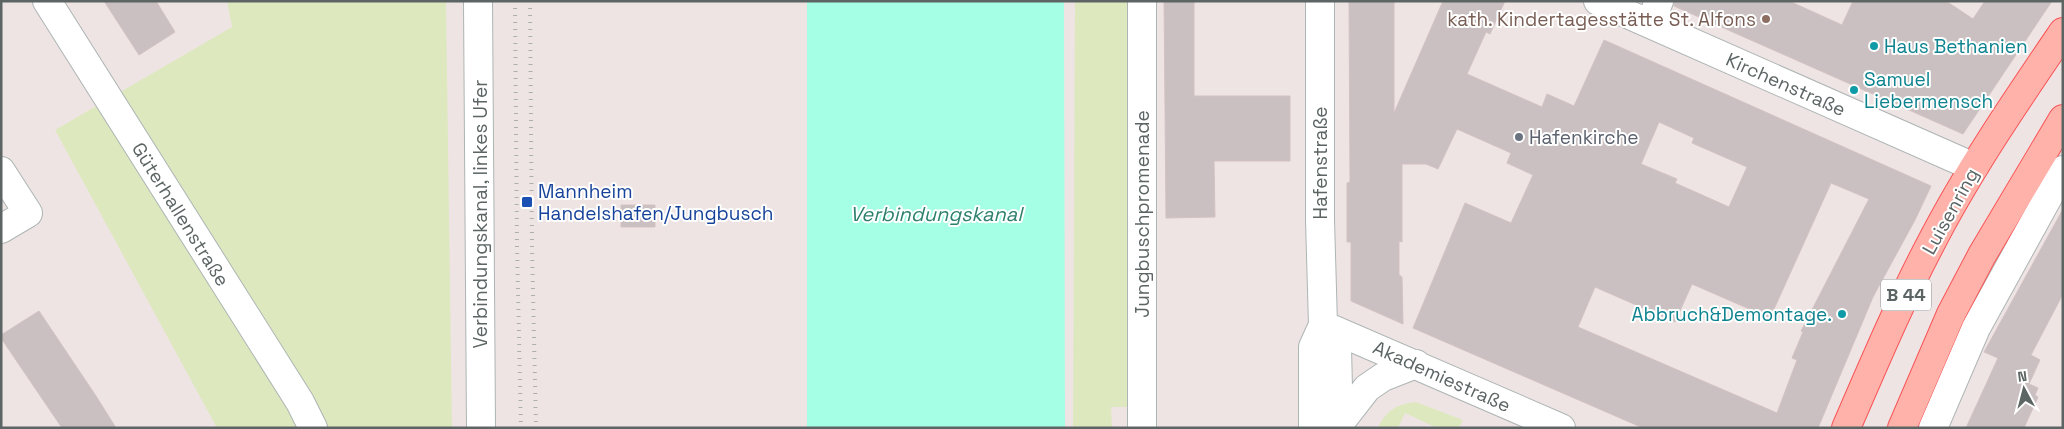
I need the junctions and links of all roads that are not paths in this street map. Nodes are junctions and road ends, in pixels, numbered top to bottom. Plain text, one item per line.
1 (47, 1) edge
2 (478, 1) edge
3 (1142, 1) edge
4 (1320, 1) edge
5 (1598, 1) edge
6 (1655, 13) edge
7 (2063, 32) edge
8 (2063, 119) edge
9 (1974, 167) junction
10 (2063, 170) edge
11 (1, 171) edge
12 (2053, 206) edge
13 (1, 230) edge
14 (1323, 324) junction
15 (1416, 364) junction
16 (1330, 427) edge
17 (313, 428) edge
18 (481, 428) edge
19 (1142, 428) edge
20 (1561, 428) edge
21 (1846, 428) edge
22 (1902, 428) edge
23 (1933, 428) edge

1 - 17 street, Güterhallenstraße
2 - 18 street, Verbindungskanal, linkes Ufer
3 - 19 street, Jungbuschpromenade
4 - 14 street, Hafenstraße
5 - 6 street, Kirchenstraße
6 - 9 street, Kirchenstraße
7 - 9 main road, Luisenring / B 44
8 - 22 main road, B 44
9 - 21 main road, Luisenring / B 44
10 - 12 street
11 - 13 street
12 - 23 street
14 - 15 street, Akademiestraße
14 - 16 street, Hafenstraße
15 - 16 street
15 - 20 street, Akademiestraße

